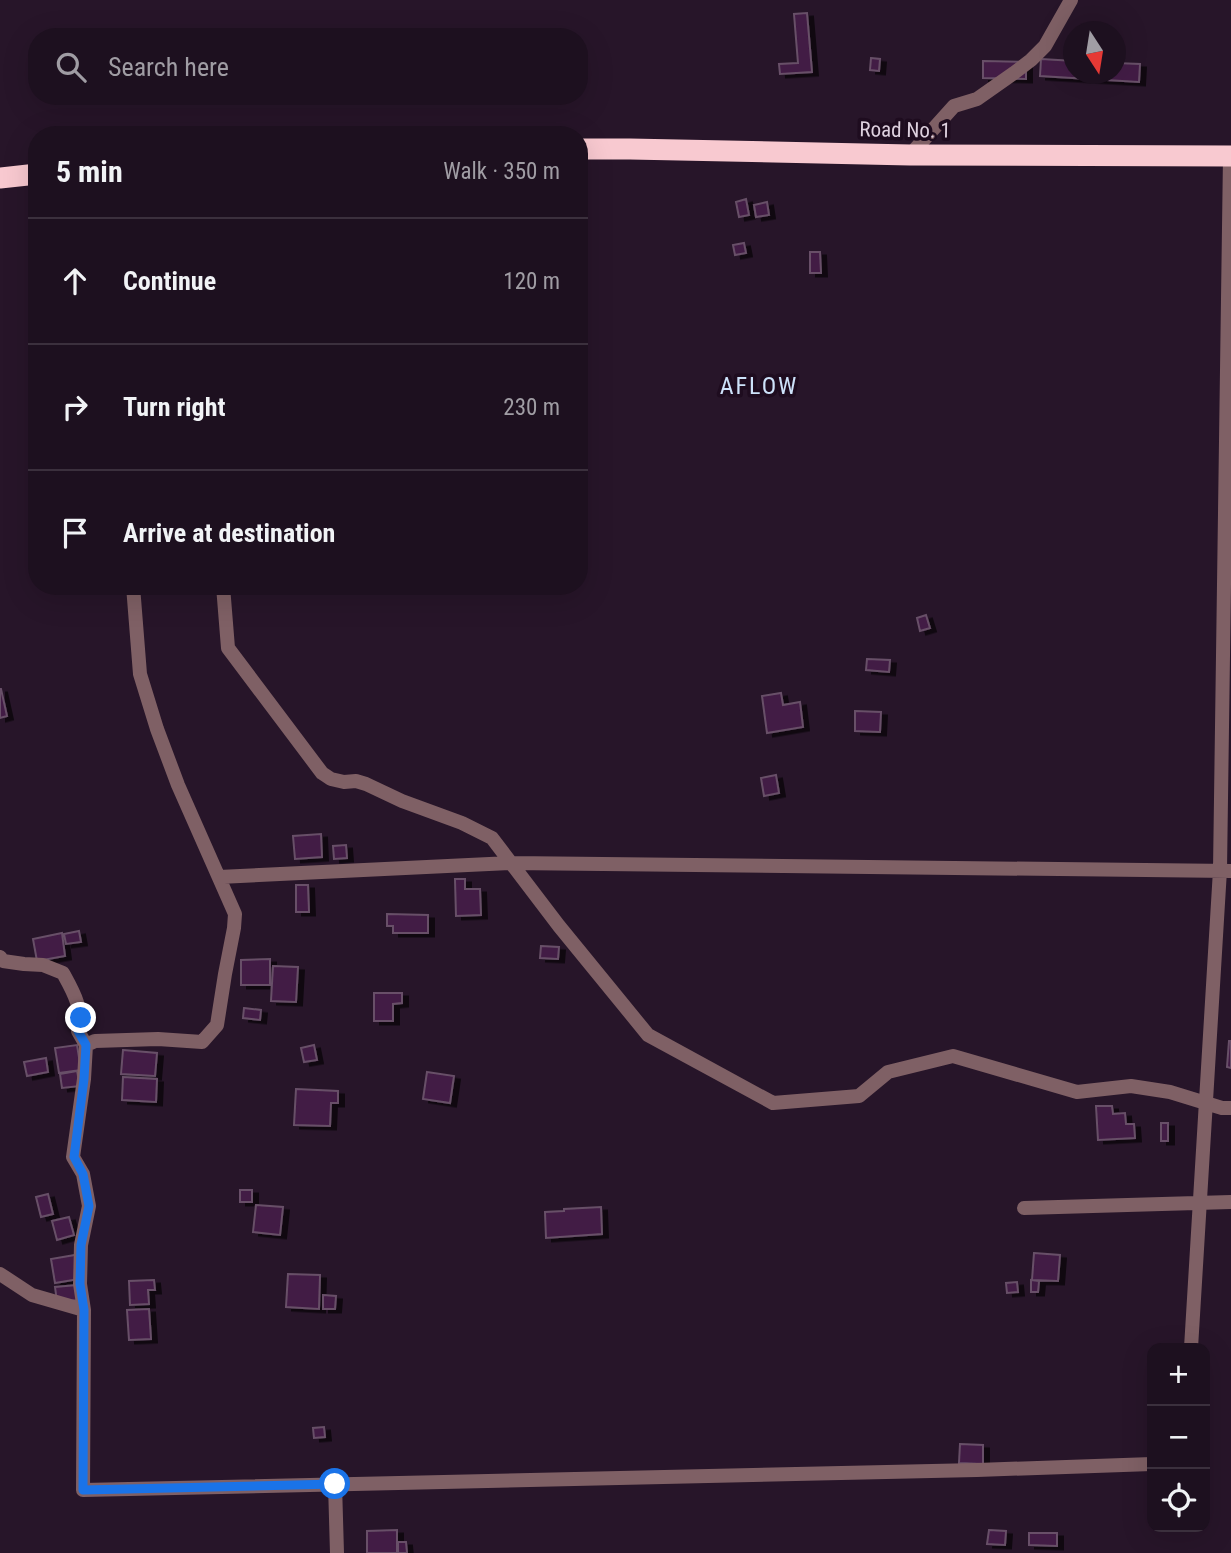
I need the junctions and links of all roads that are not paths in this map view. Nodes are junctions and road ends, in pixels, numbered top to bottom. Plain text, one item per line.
1 (1070, 0) edge
2 (588, 149) edge
3 (911, 155) junction
4 (1230, 156) edge
5 (28, 175) edge
6 (0, 178) edge
7 (134, 595) edge
8 (224, 595) edge
9 (512, 863) junction
10 (1225, 871) edge
11 (219, 877) junction
12 (0, 957) edge
13 (86, 1045) junction
14 (1206, 1103) junction
15 (1231, 1108) edge
16 (1200, 1202) junction
17 (1231, 1202) edge
18 (1024, 1208) dead end
19 (0, 1274) edge
20 (84, 1310) junction
21 (1191, 1343) edge
22 (1147, 1464) edge
23 (335, 1484) junction
24 (337, 1553) edge

1 - 3 street
2 - 3 highway, Road No. 1
3 - 4 highway, Road No. 1
4 - 10 street
5 - 6 highway
7 - 11 street
8 - 9 street
9 - 10 street
9 - 11 street
9 - 14 street
10 - 14 street
11 - 13 street
12 - 13 street
13 - 20 street
14 - 15 street
14 - 16 street
16 - 17 street
16 - 18 street
16 - 21 street
19 - 20 street
20 - 23 street
22 - 23 street
23 - 24 street

